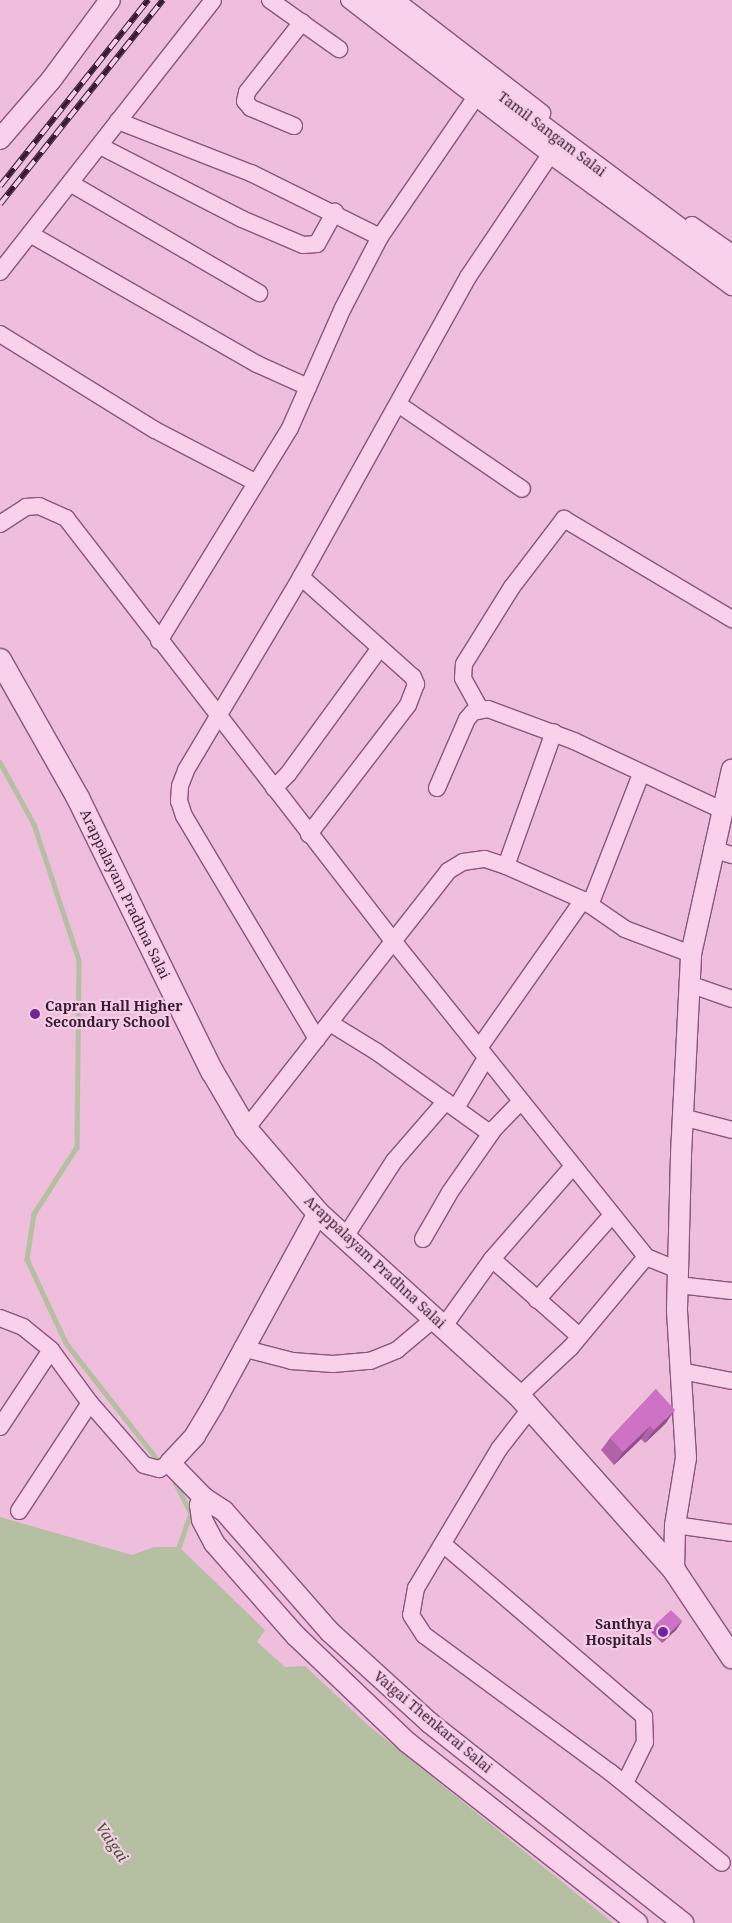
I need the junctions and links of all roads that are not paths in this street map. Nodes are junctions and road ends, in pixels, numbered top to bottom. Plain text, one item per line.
1 (110, 0) edge
2 (214, 0) edge
3 (270, 0) edge
4 (349, 0) edge
5 (372, 0) edge
6 (396, 0) edge
7 (302, 22) junction
8 (339, 49) dead end
9 (475, 98) junction
10 (118, 121) junction
11 (294, 126) dead end
12 (0, 139) edge
13 (100, 146) junction
14 (550, 155) junction
15 (70, 182) junction
16 (334, 212) junction
17 (30, 234) junction
18 (380, 237) junction
19 (732, 253) edge
20 (732, 268) edge
21 (0, 272) edge
22 (732, 287) edge
23 (259, 293) dead end
24 (0, 334) edge
25 (308, 387) junction
26 (398, 404) junction
27 (255, 482) junction
28 (522, 489) dead end
29 (0, 524) edge
30 (301, 577) junction
31 (732, 619) edge
32 (159, 641) junction
33 (380, 648) junction
34 (0, 660) edge
35 (480, 709) junction
36 (219, 718) junction
37 (554, 732) junction
38 (732, 769) edge
39 (641, 774) junction
40 (274, 788) junction
41 (437, 788) dead end
42 (722, 810) junction
43 (309, 834) junction
44 (712, 848) junction
45 (732, 854) edge
46 (506, 866) junction
47 (586, 903) junction
48 (394, 942) junction
49 (691, 954) junction
50 (689, 984) junction
51 (732, 999) edge
52 (330, 1023) junction
53 (317, 1039) junction
54 (483, 1053) junction
55 (521, 1101) junction
56 (451, 1105) junction
57 (682, 1117) junction
58 (246, 1129) junction
59 (732, 1130) edge
60 (490, 1134) junction
61 (573, 1166) junction
62 (318, 1213) junction
63 (612, 1215) junction
64 (345, 1236) junction
65 (423, 1239) dead end
66 (646, 1257) junction
67 (492, 1258) junction
68 (678, 1277) junction
69 (732, 1291) edge
70 (537, 1300) junction
71 (0, 1319) edge
72 (440, 1322) junction
73 (580, 1336) junction
74 (242, 1348) junction
75 (51, 1350) junction
76 (681, 1371) junction
77 (732, 1381) edge
78 (525, 1402) junction
79 (90, 1403) junction
80 (0, 1427) edge
81 (165, 1465) junction
82 (204, 1498) junction
83 (19, 1511) dead end
84 (675, 1525) junction
85 (732, 1533) edge
86 (443, 1544) junction
87 (674, 1570) junction
88 (732, 1657) edge
89 (625, 1783) junction
90 (722, 1863) dead end
91 (637, 1923) edge
92 (683, 1923) edge

1 - 12 street
2 - 10 street
3 - 7 street
4 - 9 street
5 - 20 main road, Tamil Sangam Salai
6 - 19 street
7 - 8 street
7 - 11 street
9 - 14 street
9 - 18 street
10 - 13 street
10 - 16 street
13 - 15 street
13 - 16 street
14 - 22 street
14 - 26 street
15 - 17 street
15 - 23 street
16 - 18 street
17 - 21 street
17 - 25 street
18 - 25 street
24 - 27 street
25 - 27 street
26 - 28 street
26 - 30 street
27 - 32 street
29 - 32 street
30 - 33 street
30 - 36 street
31 - 35 street
32 - 36 street
33 - 40 street
33 - 43 street
34 - 58 main road, Arappalayam Pradhna Salai
35 - 37 street
35 - 41 street
36 - 40 street
36 - 53 street
37 - 39 street
37 - 46 street
38 - 42 street
39 - 42 street
39 - 47 street
40 - 43 street
42 - 44 street
43 - 48 street
44 - 45 street
44 - 49 street
46 - 47 street
46 - 48 street
47 - 49 street
47 - 54 street
48 - 52 street
48 - 54 street
49 - 50 street
50 - 51 street
50 - 57 street
52 - 53 street
52 - 56 street
53 - 58 street
54 - 55 street
54 - 56 street
55 - 60 street
55 - 61 street
56 - 60 street
56 - 64 street
57 - 59 street
57 - 68 street
58 - 62 main road, Arappalayam Pradhna Salai
60 - 65 street
61 - 63 street
61 - 67 street
62 - 64 main road, Arappalayam Pradhna Salai
62 - 74 street
63 - 66 street
63 - 70 street
64 - 72 main road, Arappalayam Pradhna Salai
66 - 68 street
66 - 73 street
67 - 70 street
67 - 72 street
68 - 69 street
68 - 76 street
70 - 73 street
71 - 75 street
72 - 74 street
72 - 78 main road, Arappalayam Pradhna Salai
73 - 78 street
74 - 81 street
75 - 79 street
75 - 80 street
76 - 77 street
76 - 84 street
78 - 86 street
78 - 87 main road, Arappalayam Pradhna Salai
79 - 81 street
79 - 83 street
81 - 82 street, Vaigai Thenkarai Salai
82 - 91 street, Vaigai Thenkarai Salai
82 - 92 street, Vaigai Thenkarai Salai
84 - 85 street
84 - 87 street
86 - 89 street
86 - 89 street
87 - 88 main road, Arappalayam Pradhna Salai
89 - 90 street

